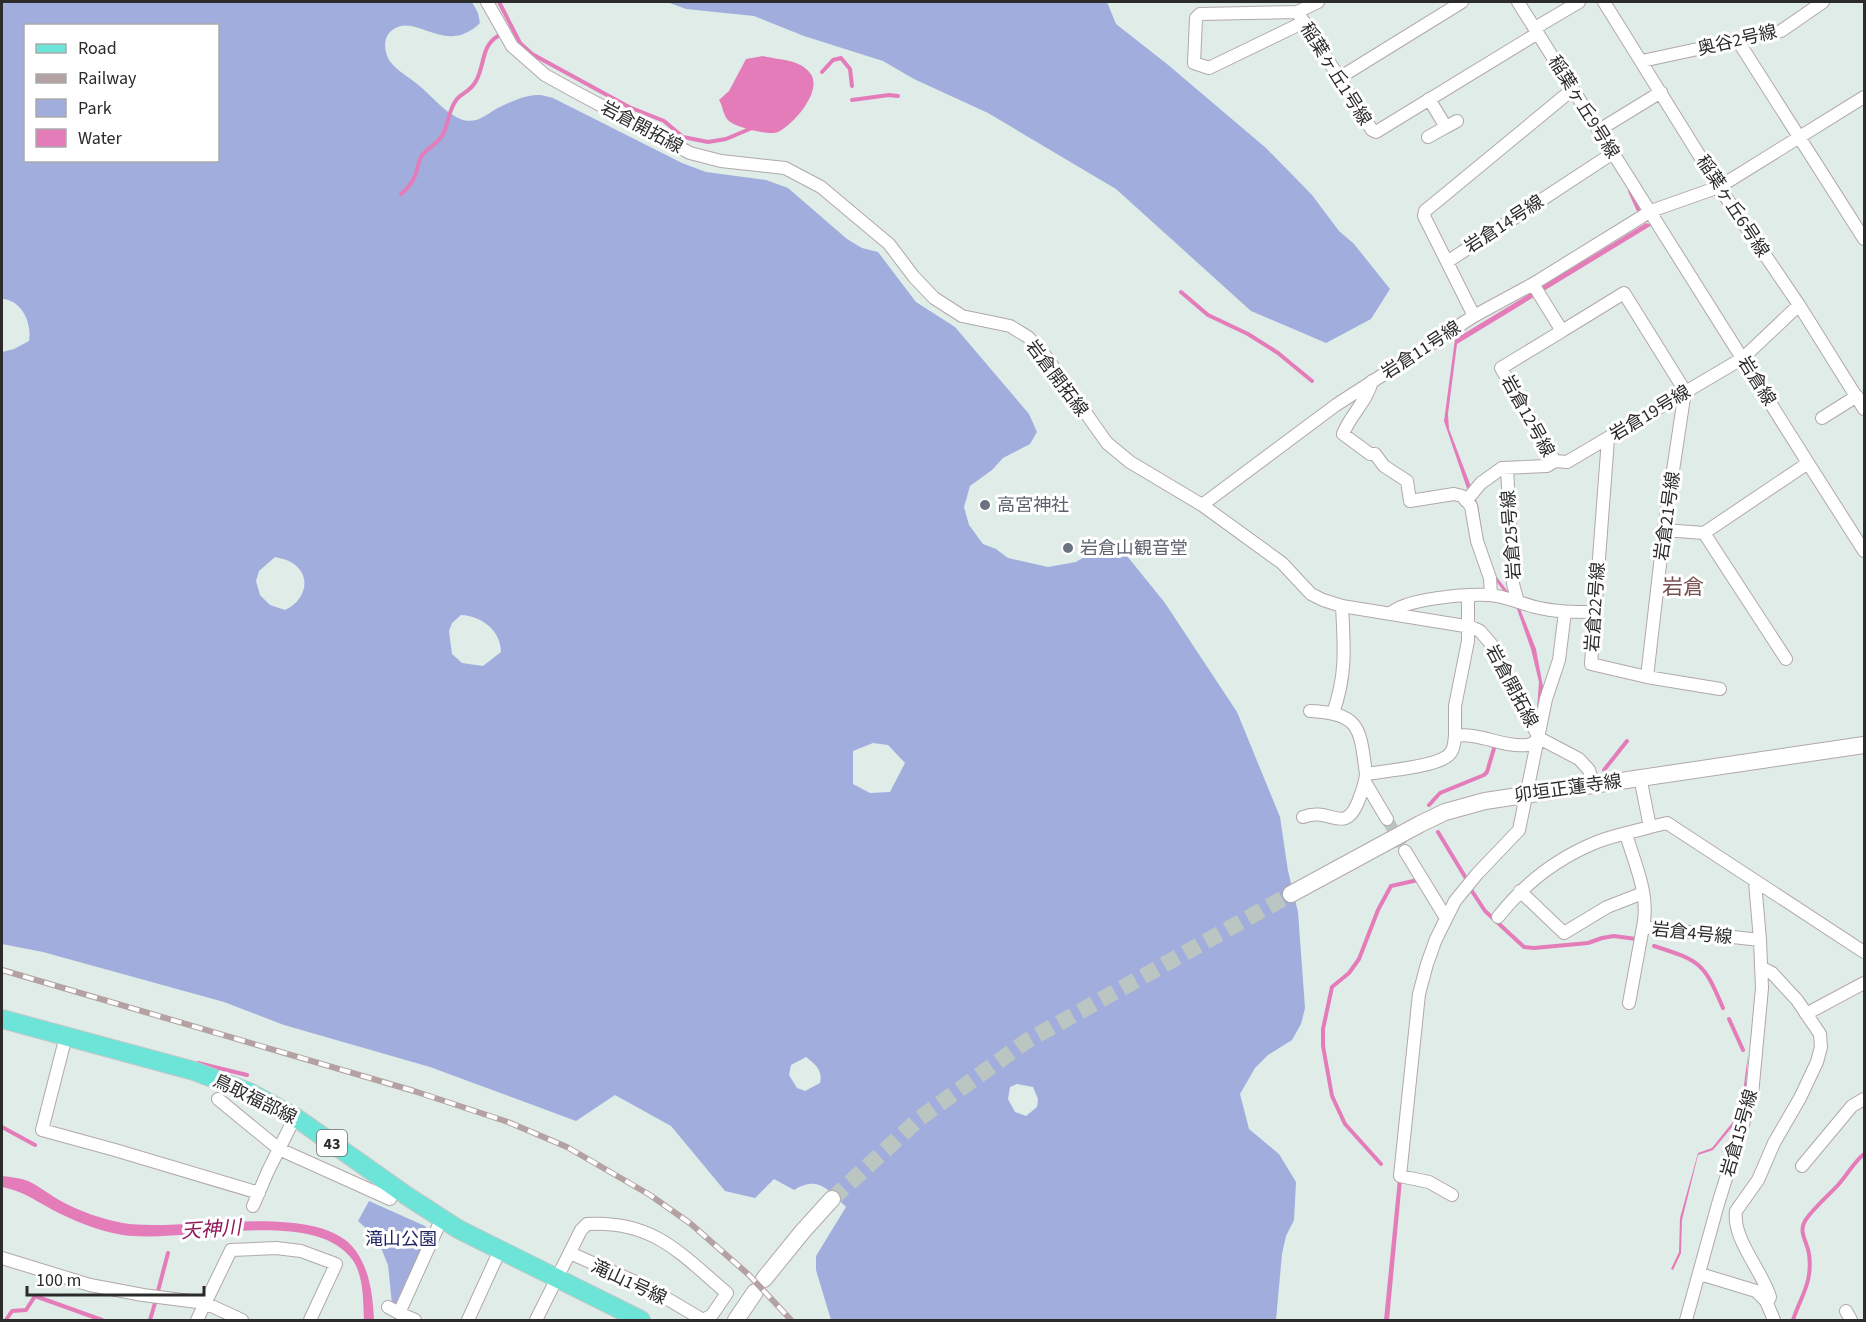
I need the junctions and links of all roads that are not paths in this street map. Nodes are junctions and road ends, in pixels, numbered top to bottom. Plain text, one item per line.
1 (487, 2) edge
2 (1318, 2) edge
3 (1462, 2) edge
4 (1518, 2) edge
5 (1579, 2) edge
6 (1604, 2) edge
7 (1823, 2) edge
8 (1301, 17) junction
9 (1536, 31) junction
10 (1738, 41) junction
11 (1642, 61) junction
12 (1339, 78) junction
13 (1573, 89) junction
14 (1661, 92) junction
15 (1864, 97) edge
16 (1429, 99) junction
17 (1599, 130) junction
18 (1428, 137) dead end
19 (1801, 137) junction
20 (1613, 153) junction
21 (1719, 187) junction
22 (1651, 212) junction
23 (1864, 239) edge
24 (1447, 262) junction
25 (1533, 284) junction
26 (1799, 305) junction
27 (1474, 316) junction
28 (1562, 331) junction
29 (1743, 358) junction
30 (1372, 381) junction
31 (1685, 391) junction
32 (1857, 396) junction
33 (1864, 409) edge
34 (1822, 418) dead end
35 (1608, 439) junction
36 (1555, 462) junction
37 (1808, 464) junction
38 (1507, 468) junction
39 (1470, 498) junction
40 (1202, 505) junction
41 (1664, 530) junction
42 (1704, 533) junction
43 (1864, 551) edge
44 (1491, 595) junction
45 (1468, 597) junction
46 (1513, 601) junction
47 (1342, 606) junction
48 (1565, 612) junction
49 (1595, 612) junction
50 (1390, 614) junction
51 (1468, 626) junction
52 (1786, 659) dead end
53 (1647, 677) junction
54 (1720, 689) dead end
55 (1310, 711) dead end
56 (1333, 713) junction
57 (1455, 736) junction
58 (1539, 738) junction
59 (1864, 745) edge
60 (1640, 777) junction
61 (1365, 778) junction
62 (1593, 784) junction
63 (1526, 794) junction
64 (1303, 817) dead end
65 (1386, 819) tunnel mouth
66 (1650, 827) junction
67 (1626, 834) junction
68 (1405, 850) tunnel mouth
69 (1755, 882) junction
70 (1520, 891) junction
71 (1644, 893) junction
72 (1291, 894) tunnel mouth
73 (1498, 917) dead end
74 (1446, 918) junction
75 (1643, 927) junction
76 (1760, 940) junction
77 (1864, 952) edge
78 (1761, 967) junction
79 (1864, 983) edge
80 (1629, 1003) dead end
81 (1806, 1014) junction
82 (2, 1019) edge
83 (66, 1036) junction
84 (218, 1099) dead end
85 (1864, 1100) edge
86 (295, 1117) junction
87 (279, 1149) junction
88 (1802, 1166) dead end
89 (258, 1193) junction
90 (1452, 1195) dead end
91 (390, 1199) dead end
92 (832, 1199) tunnel mouth
93 (1718, 1204) junction
94 (253, 1206) dead end
95 (1736, 1211) junction
96 (441, 1218) junction
97 (500, 1250) junction
98 (570, 1253) junction
99 (2, 1258) edge
100 (1700, 1275) junction
101 (557, 1278) junction
102 (727, 1293) junction
103 (205, 1303) junction
104 (1767, 1304) junction
105 (615, 1315) edge
106 (740, 1315) edge
107 (197, 1320) edge
108 (242, 1320) edge
109 (310, 1320) edge
110 (415, 1320) edge
111 (468, 1320) edge
112 (536, 1320) edge
113 (641, 1320) edge
114 (1686, 1320) edge
115 (1774, 1320) edge

1 - 40 street, 岩倉開拓線
2 - 8 street
3 - 12 street
4 - 9 street, 稲葉ヶ丘9号線
5 - 9 street, 稲葉ヶ丘1号線
6 - 11 street, 稲葉ヶ丘6号線
7 - 10 street, 奥谷2号線
8 - 8 street, 稲葉ヶ丘1号線
8 - 12 street, 稲葉ヶ丘1号線
9 - 13 street, 稲葉ヶ丘9号線
9 - 16 street, 稲葉ヶ丘1号線
10 - 11 street, 奥谷2号線
10 - 19 street
11 - 14 street, 稲葉ヶ丘6号線
12 - 16 street, 稲葉ヶ丘1号線
13 - 17 street, 稲葉ヶ丘9号線
13 - 24 street
14 - 17 street
14 - 21 street, 稲葉ヶ丘6号線
15 - 19 street, 岩倉11号線
16 - 18 street
17 - 20 street, 稲葉ヶ丘9号線
19 - 21 street, 岩倉11号線
19 - 23 street
20 - 22 street, 稲葉ヶ丘9号線
20 - 24 street, 岩倉14号線
21 - 22 street, 岩倉11号線
21 - 26 street, 稲葉ヶ丘6号線
22 - 25 street, 岩倉11号線
22 - 29 street, 岩倉線
24 - 27 street
25 - 27 street, 岩倉11号線
25 - 28 street
26 - 29 street, 岩倉19号線
26 - 32 street, 稲葉ヶ丘6号線
27 - 30 street, 岩倉11号線
28 - 31 street
28 - 36 street, 岩倉12号線
29 - 31 street, 岩倉19号線
29 - 37 street, 岩倉線
30 - 39 street
30 - 40 street, 岩倉11号線
31 - 35 street, 岩倉19号線
31 - 41 street, 岩倉21号線
32 - 33 street, 稲葉ヶ丘6号線
32 - 34 street
35 - 36 street, 岩倉19号線
35 - 49 street, 岩倉22号線
36 - 38 street, 岩倉12号線
37 - 42 street
37 - 43 street, 岩倉線
38 - 39 street, 岩倉12号線
38 - 46 street, 岩倉25号線
39 - 44 street
40 - 47 street, 岩倉開拓線
41 - 42 street
41 - 53 street, 岩倉21号線
42 - 52 street
44 - 45 street
44 - 46 street
45 - 50 street
45 - 51 street
46 - 48 street
47 - 50 street, 岩倉開拓線
47 - 56 street
48 - 49 street
48 - 58 street
49 - 53 street, 岩倉22号線
50 - 51 street, 岩倉開拓線
51 - 57 street
51 - 58 street, 岩倉開拓線
53 - 54 street, 岩倉22号線
55 - 56 street
56 - 61 street
57 - 58 street
57 - 61 street
58 - 62 street, 岩倉開拓線
58 - 63 street
59 - 60 main road, 卯垣正蓮寺線
60 - 62 main road, 卯垣正蓮寺線
60 - 66 street
61 - 64 street
61 - 65 street
62 - 63 main road, 卯垣正蓮寺線
63 - 72 main road, 卯垣正蓮寺線
63 - 74 street
66 - 67 street
66 - 69 street
67 - 70 street
67 - 71 street
68 - 74 street
69 - 76 street, 岩倉4号線
69 - 77 street
70 - 71 street
70 - 73 street
71 - 75 street
74 - 90 street
75 - 76 street, 岩倉4号線
75 - 80 street, 岩倉4号線
76 - 78 street, 岩倉15号線
78 - 81 street
78 - 93 street, 岩倉15号線
79 - 81 street
81 - 95 street
82 - 83 main road, 鳥取福部線 / 43
83 - 86 main road, 鳥取福部線 / 43
83 - 89 street
84 - 87 street
85 - 88 street
86 - 87 street
86 - 96 main road, 鳥取福部線 / 43
87 - 89 street
87 - 91 street
89 - 94 street
92 - 106 main road
93 - 95 street
93 - 100 street, 岩倉15号線
95 - 104 street
96 - 97 main road, 鳥取福部線 / 43
96 - 110 street
97 - 101 main road, 鳥取福部線 / 43
97 - 111 street
98 - 101 street, 滝山1号線
98 - 102 street, 滝山1号線
98 - 102 street, 滝山1号線
99 - 103 street
100 - 104 street
100 - 114 street, 岩倉15号線
101 - 105 main road, 鳥取福部線 / 43
101 - 112 street, 滝山1号線
102 - 106 street
103 - 107 street
103 - 108 street
103 - 109 street
104 - 115 street
105 - 113 main road, 鳥取福部線 / 43

